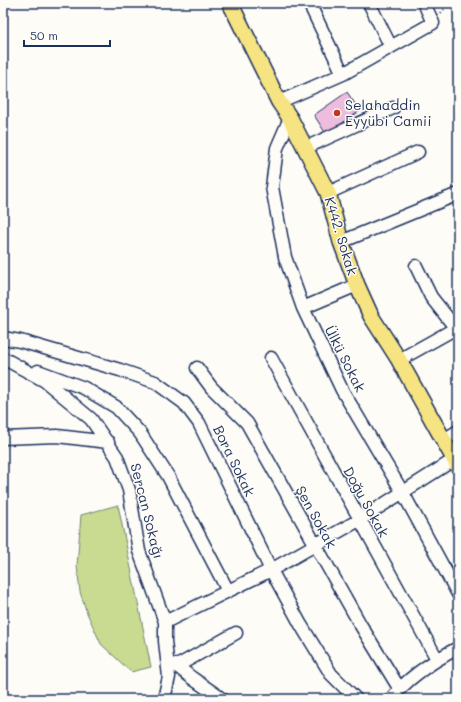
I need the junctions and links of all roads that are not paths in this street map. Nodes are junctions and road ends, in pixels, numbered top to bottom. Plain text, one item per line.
1 (230, 3) edge
2 (310, 3) edge
3 (369, 3) edge
4 (424, 3) edge
5 (391, 47) junction
6 (343, 74) junction
7 (279, 102) junction
8 (392, 108) dead end
9 (290, 118) junction
10 (306, 148) junction
11 (418, 152) dead end
12 (328, 193) junction
13 (458, 194) edge
14 (341, 242) junction
15 (416, 266) dead end
16 (357, 285) junction
17 (303, 308) junction
18 (457, 329) edge
19 (3, 338) edge
20 (4, 358) edge
21 (271, 358) dead end
22 (399, 360) junction
23 (197, 368) dead end
24 (458, 431) edge
25 (3, 438) edge
26 (444, 440) junction
27 (108, 442) junction
28 (456, 463) edge
29 (403, 493) junction
30 (359, 520) junction
31 (315, 545) junction
32 (271, 570) junction
33 (228, 591) junction
34 (458, 594) edge
35 (165, 622) junction
36 (236, 633) dead end
37 (458, 648) edge
38 (437, 659) junction
39 (172, 664) junction
40 (400, 688) junction
41 (164, 699) edge
42 (222, 699) edge
43 (356, 699) edge
44 (391, 699) edge

1 - 7 main road, K442. Sokak
2 - 6 street
3 - 5 street
4 - 5 street
5 - 6 street
6 - 7 street
7 - 9 main road, K442. Sokak
8 - 10 street
9 - 10 main road, K442. Sokak
9 - 17 street, Ülkü Sokak
10 - 12 main road, K442. Sokak
11 - 12 street
12 - 14 main road, K442. Sokak
13 - 14 street
14 - 16 main road, K442. Sokak
15 - 18 street
16 - 17 street
16 - 22 main road, K442. Sokak
17 - 29 street, Ülkü Sokak
18 - 22 street
19 - 32 street, Bora Sokak
20 - 27 street, Sercan Sokağı
20 - 33 street
21 - 30 street, Doğu Sokak
22 - 26 main road, K442. Sokak
23 - 31 street, Şen Sokak
24 - 26 street
25 - 27 street
26 - 28 main road, K442. Sokak
27 - 35 street, Sercan Sokağı
28 - 29 street
29 - 30 street
29 - 34 street, Ülkü Sokak
30 - 31 street
30 - 38 street, Doğu Sokak
31 - 32 street
31 - 40 street, Şen Sokak
32 - 33 street
32 - 43 street, Bora Sokak
33 - 35 street
35 - 39 street, Sercan Sokağı
36 - 39 street
37 - 38 street
38 - 40 street
39 - 41 street, Sercan Sokağı
39 - 42 street
40 - 44 street

